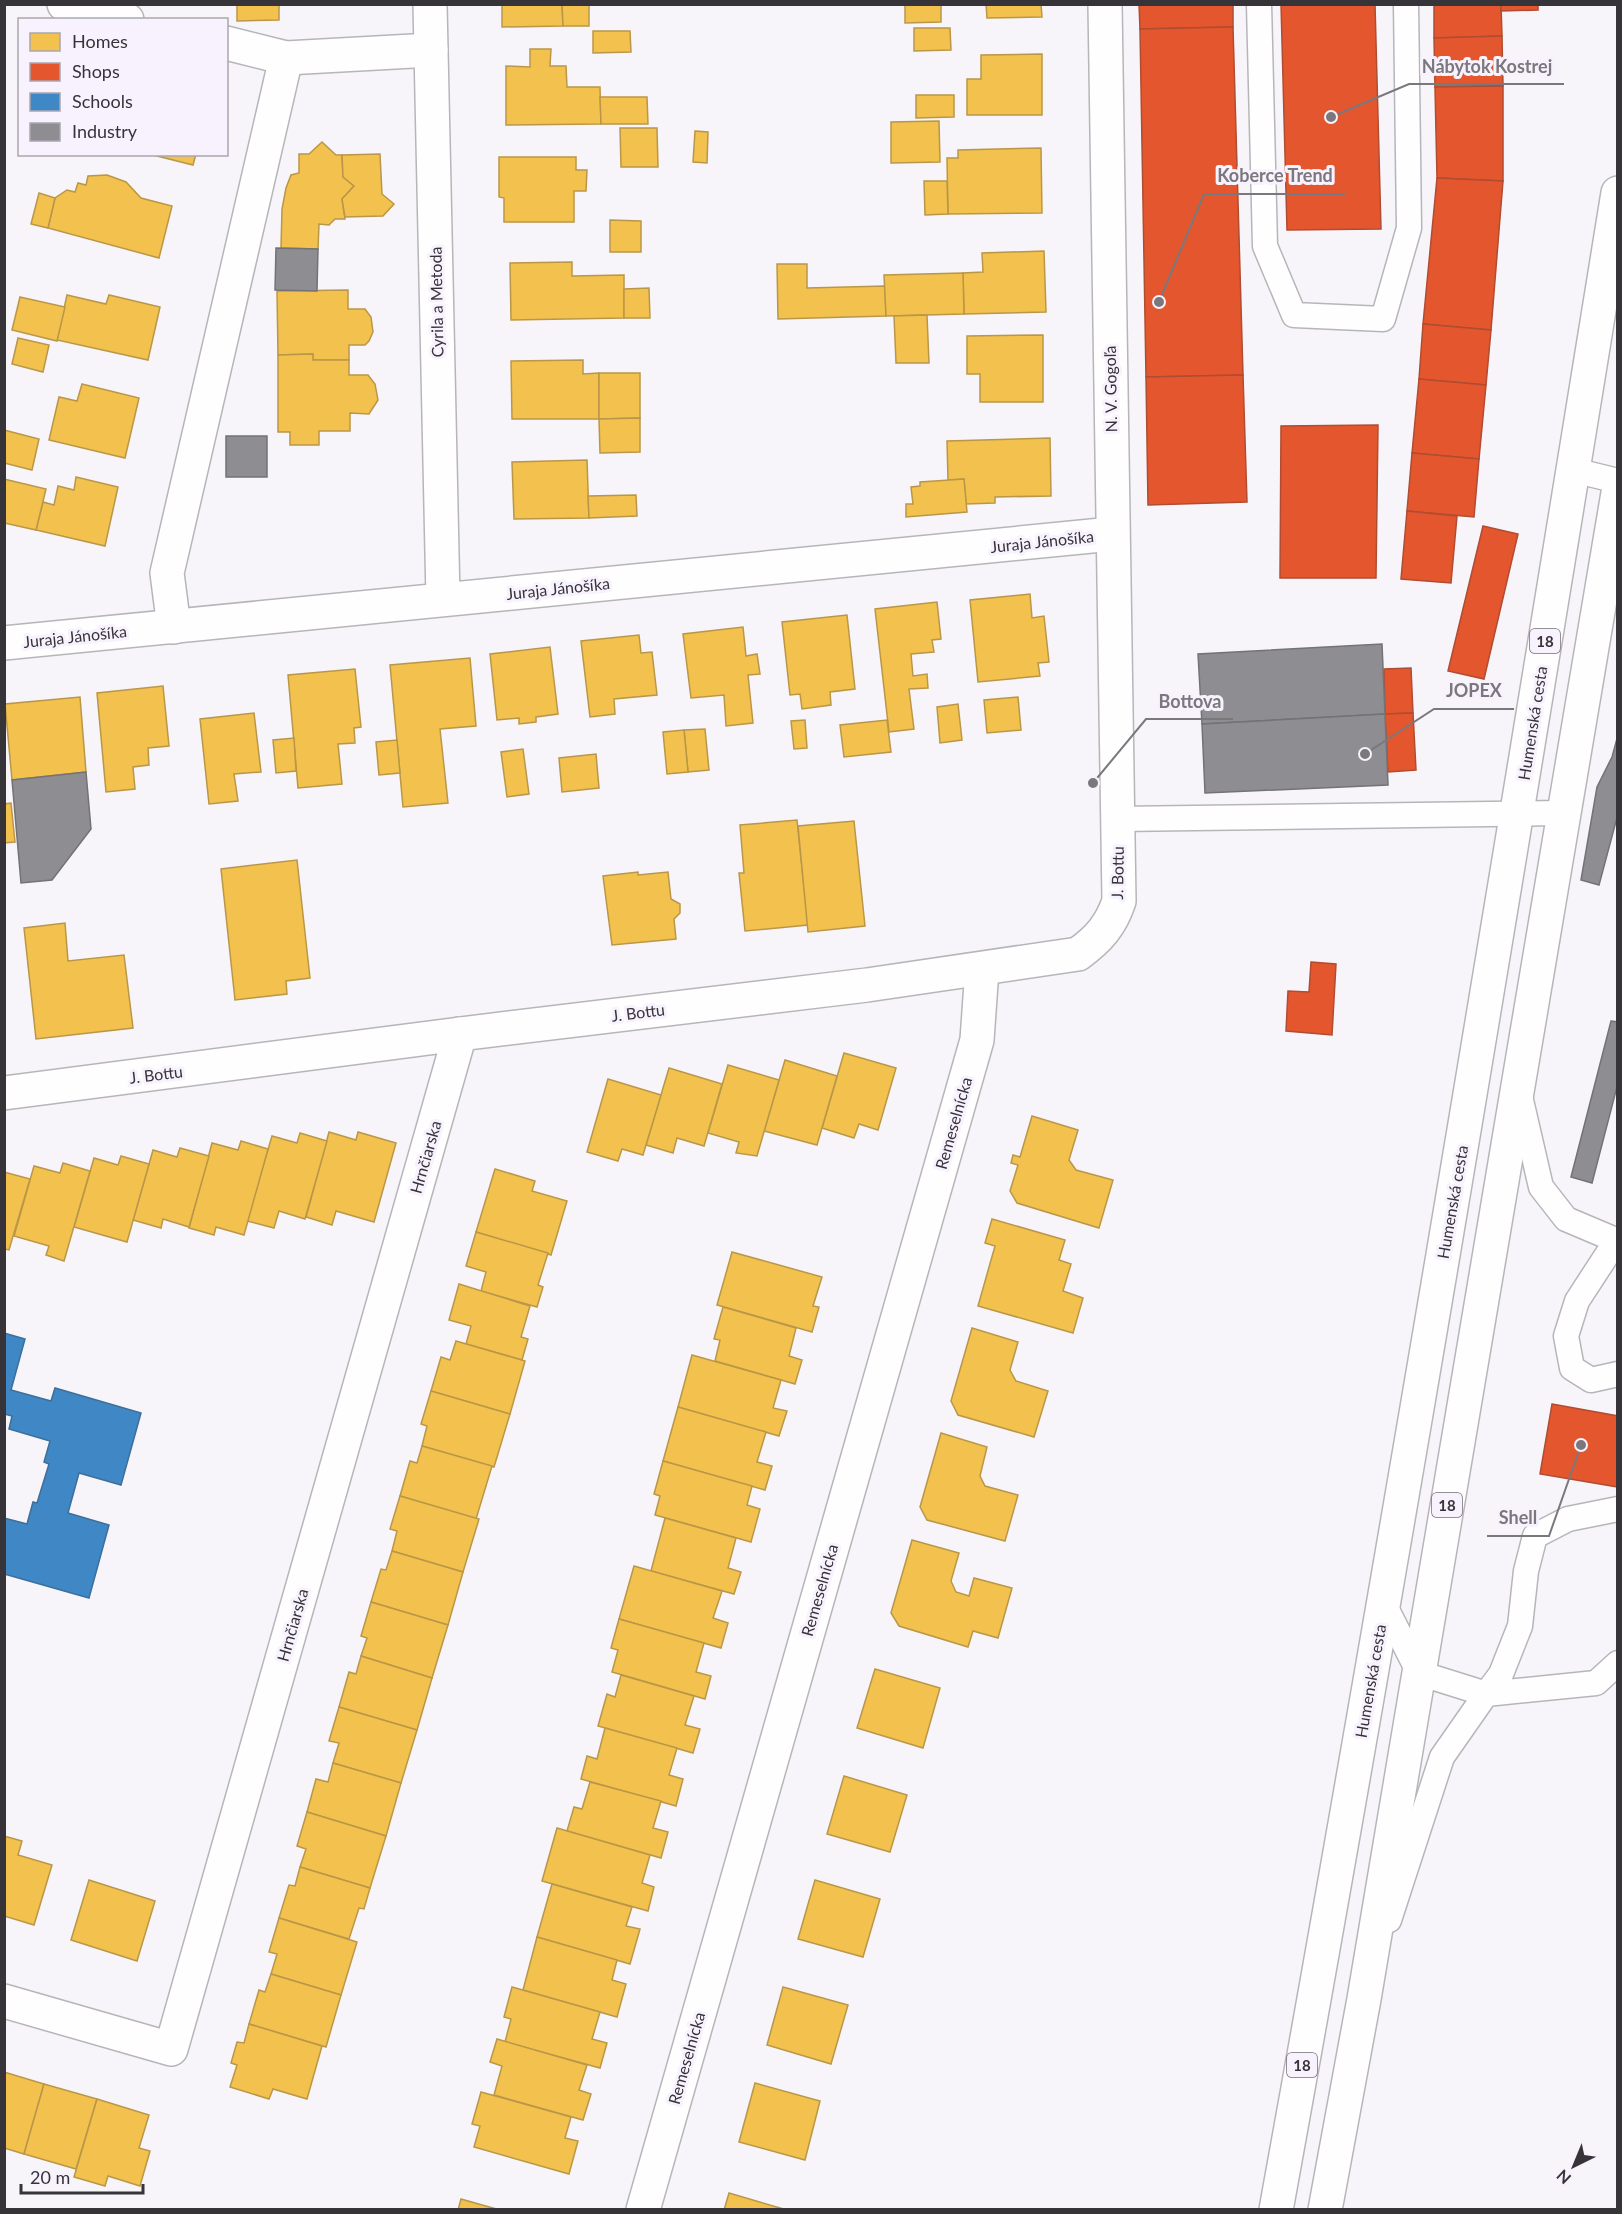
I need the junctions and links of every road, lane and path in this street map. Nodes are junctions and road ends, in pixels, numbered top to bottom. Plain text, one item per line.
1 (64, 4) edge
2 (430, 4) edge
3 (1105, 4) edge
4 (1259, 4) edge
5 (1406, 4) edge
6 (119, 18) edge
7 (228, 44) edge
8 (431, 50) junction
9 (286, 58) junction
10 (1617, 194) edge
11 (1573, 470) junction
12 (1617, 482) edge
13 (1617, 493) edge
14 (1112, 534) junction
15 (443, 599) junction
16 (174, 627) junction
17 (4, 643) edge
18 (1116, 774) joint
19 (1518, 812) junction
20 (1562, 813) junction
21 (1117, 819) junction
22 (982, 969) junction
23 (460, 1034) junction
24 (1517, 1082) junction
25 (4, 1094) edge
26 (1617, 1241) edge
27 (1617, 1374) edge
28 (1617, 1509) edge
29 (1384, 1604) junction
30 (1617, 1663) edge
31 (1419, 1673) junction
32 (1486, 1694) junction
33 (1364, 1999) junction
34 (4, 2001) edge
35 (643, 2210) edge
36 (1276, 2210) edge
37 (1325, 2210) edge

1 - 6 street
2 - 8 street, Cyrila a Metoda
3 - 14 street, N. V. Gogoľa
4 - 5 lane
7 - 9 street
8 - 9 street
8 - 15 street, Cyrila a Metoda
9 - 16 street
10 - 11 street, Humenská cesta / 18
11 - 12 lane
11 - 19 street, Humenská cesta / 18
13 - 20 street, 18
14 - 15 street, Juraja Jánošíka
14 - 18 street, N. V. Gogoľa
15 - 16 street, Juraja Jánošíka
16 - 17 street, Juraja Jánošíka
18 - 21 street, J. Bottu
19 - 20 lane
19 - 21 lane
19 - 29 street, Humenská cesta / 18
20 - 24 street, 18
21 - 22 street, J. Bottu
22 - 23 street, J. Bottu
22 - 35 street, Remeselnícka
23 - 25 street, J. Bottu
23 - 34 street, Hrnčiarska
24 - 26 lane
24 - 31 street, 18
26 - 27 lane
28 - 32 lane
29 - 31 lane
29 - 36 street, Humenská cesta / 18
30 - 32 lane
31 - 32 lane
31 - 33 street, 18
32 - 33 lane
33 - 37 street, 18

